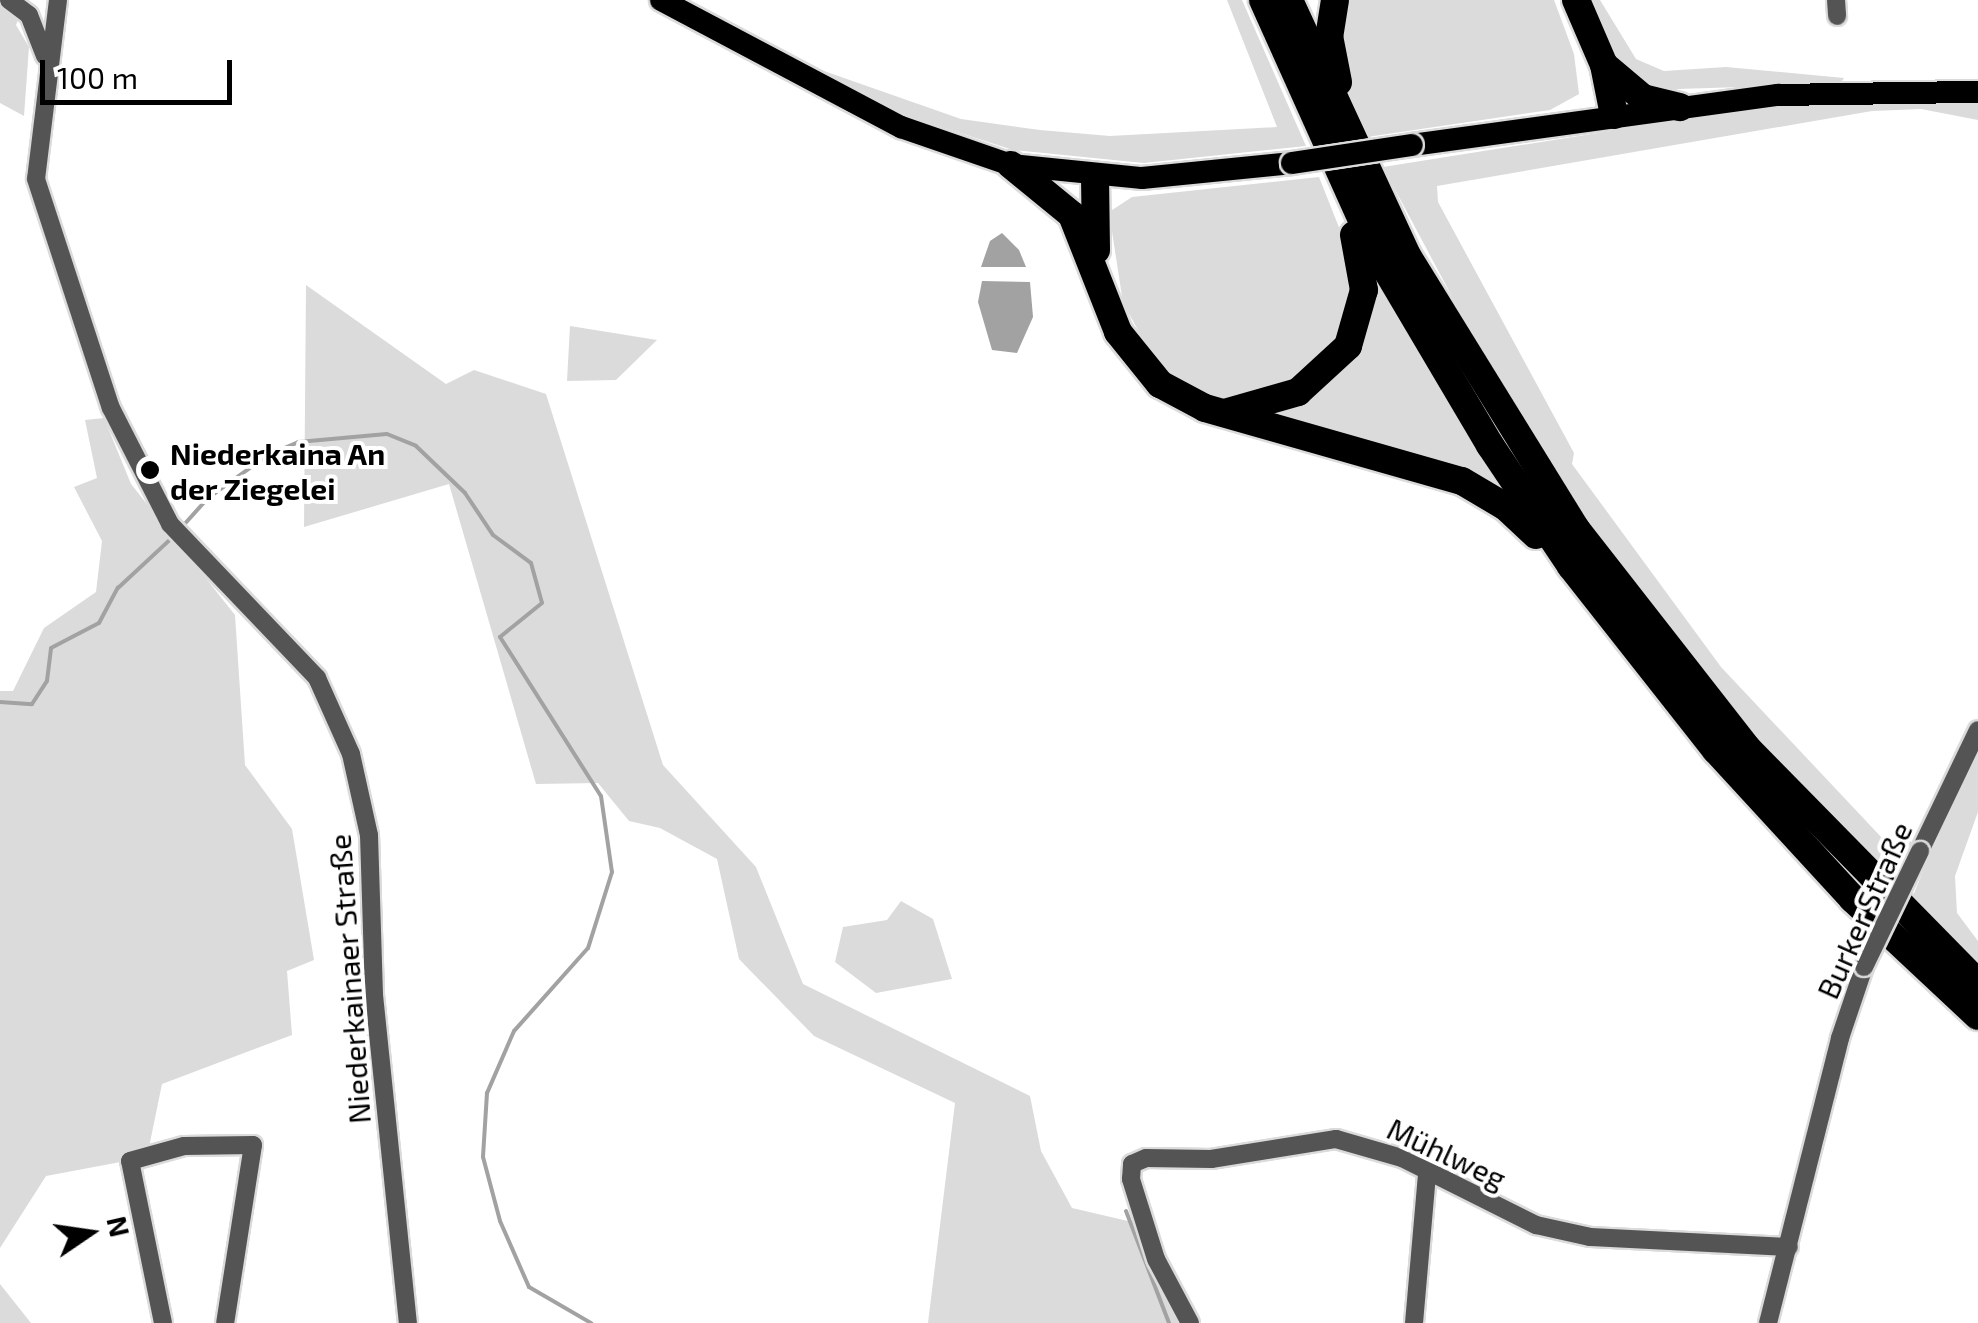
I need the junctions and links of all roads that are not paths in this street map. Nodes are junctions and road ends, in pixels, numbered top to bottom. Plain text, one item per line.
1 (9, 0) edge
2 (58, 0) edge
3 (661, 0) edge
4 (1263, 0) edge
5 (1288, 0) edge
6 (1335, 0) edge
7 (1576, 0) edge
8 (1587, 32) junction
9 (47, 66) junction
10 (1604, 66) junction
11 (1978, 92) edge
12 (1680, 107) junction
13 (1608, 116) junction
14 (1325, 148) junction
15 (1011, 165) junction
16 (1095, 177) junction
17 (1369, 178) junction
18 (1098, 272) junction
19 (1221, 412) junction
20 (1571, 566) junction
21 (1978, 730) edge
22 (1978, 983) edge
23 (1978, 1016) edge
24 (1427, 1173) dead end
25 (1789, 1247) junction
26 (1773, 1321) edge
27 (163, 1323) edge
28 (225, 1323) edge
29 (408, 1323) edge
30 (1190, 1323) edge
31 (1414, 1323) edge

1 - 9 street
2 - 9 street, Niederkainaer Straße
3 - 15 main road
4 - 14 highway
5 - 17 highway
6 - 17 highway
7 - 8 highway
8 - 10 highway
8 - 13 highway
9 - 29 street, Niederkainaer Straße
10 - 12 highway
10 - 13 highway
11 - 12 main road
12 - 13 main road
13 - 16 main road, bridge
14 - 19 highway
14 - 20 highway
15 - 16 main road
15 - 18 highway
16 - 18 highway
17 - 22 highway
18 - 19 highway
19 - 20 highway
20 - 23 highway
21 - 25 street, Burker Straße, bridge
24 - 31 street
25 - 26 street, Burker Straße
25 - 30 street, Mühlweg
27 - 28 street

